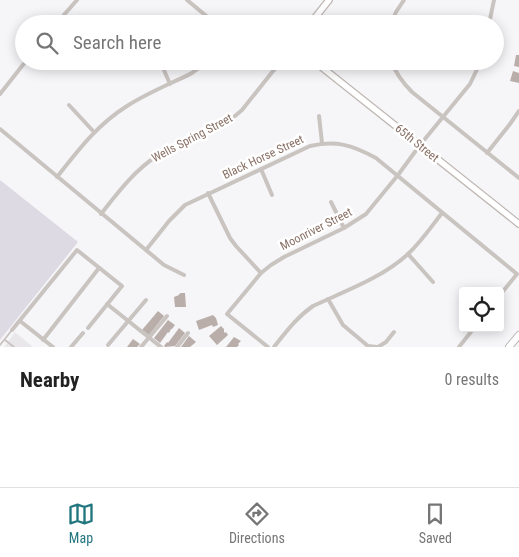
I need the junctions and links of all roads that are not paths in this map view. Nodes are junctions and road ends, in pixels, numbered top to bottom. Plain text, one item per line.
1 (76, 0) edge
2 (186, 0) edge
3 (329, 0) edge
4 (404, 0) edge
5 (494, 0) edge
6 (64, 15) edge
7 (205, 15) edge
8 (317, 15) edge
9 (395, 15) edge
10 (491, 15) edge
11 (19, 70) edge
12 (164, 70) edge
13 (197, 70) edge
14 (274, 70) edge
15 (325, 70) edge
16 (395, 70) edge
17 (477, 70) edge
18 (170, 84) junction
19 (0, 94) edge
20 (69, 105) dead end
21 (519, 111) edge
22 (319, 116) dead end
23 (443, 117) junction
24 (0, 129) edge
25 (94, 132) junction
26 (322, 144) junction
27 (420, 145) junction
28 (487, 153) junction
29 (262, 169) junction
30 (398, 175) junction
31 (57, 177) junction
32 (519, 178) edge
33 (208, 193) junction
34 (272, 195) dead end
35 (331, 202) dead end
36 (442, 213) junction
37 (101, 214) junction
38 (519, 224) edge
39 (344, 228) junction
40 (146, 250) junction
41 (408, 254) junction
42 (100, 268) junction
43 (261, 273) junction
44 (184, 274) dead end
45 (433, 282) dead end
46 (504, 290) edge
47 (328, 299) junction
48 (146, 300) dead end
49 (107, 304) junction
50 (167, 316) dead end
51 (20, 321) junction
52 (129, 322) junction
53 (88, 328) dead end
54 (12, 330) joint
55 (394, 332) dead end
56 (471, 332) edge
57 (83, 333) dead end
58 (188, 333) dead end
59 (519, 335) edge
60 (149, 338) junction
61 (4, 340) junction
62 (43, 340) junction
63 (0, 345) edge
64 (108, 345) dead end
65 (14, 347) edge
66 (52, 347) edge
67 (71, 347) edge
68 (141, 347) edge
69 (161, 347) edge
70 (177, 347) edge
71 (268, 347) edge
72 (274, 347) edge
73 (378, 347) edge
74 (459, 347) edge
75 (509, 347) edge

1 - 6 street
2 - 7 street
3 - 8 street
4 - 9 street
5 - 10 street
11 - 19 street
12 - 18 street
13 - 18 street
14 - 37 street, Wells Spring Street
15 - 27 street, 65th Street
16 - 23 street
17 - 23 street, Moonriver Street
18 - 25 street
20 - 25 street
21 - 28 street
22 - 26 street
23 - 27 street, Moonriver Street
23 - 28 street
24 - 31 street
25 - 31 street
26 - 29 street, Black Horse Street
26 - 30 street, Black Horse Street
27 - 30 street, Moonriver Street
27 - 38 street, 65th Street
28 - 32 street
29 - 33 street, Black Horse Street
29 - 34 street
30 - 36 street, Black Horse Street
30 - 39 street, Moonriver Street
31 - 37 street
33 - 40 street, Black Horse Street
33 - 43 street
35 - 39 street
36 - 41 street
36 - 46 street, Black Horse Street
37 - 40 street
39 - 43 street, Moonriver Street
40 - 44 street
41 - 45 street
41 - 47 street
42 - 49 street
42 - 51 street
42 - 62 street
43 - 71 street, Moonriver Street
47 - 72 street
47 - 73 street
48 - 52 street
49 - 52 street
49 - 53 street
50 - 60 street
51 - 54 street
51 - 62 street
52 - 60 street
52 - 64 street
54 - 61 lane
55 - 73 street
56 - 74 street
57 - 67 street
58 - 70 street
59 - 75 main road
60 - 68 street
60 - 69 street
61 - 63 lane
61 - 65 lane
62 - 66 street

